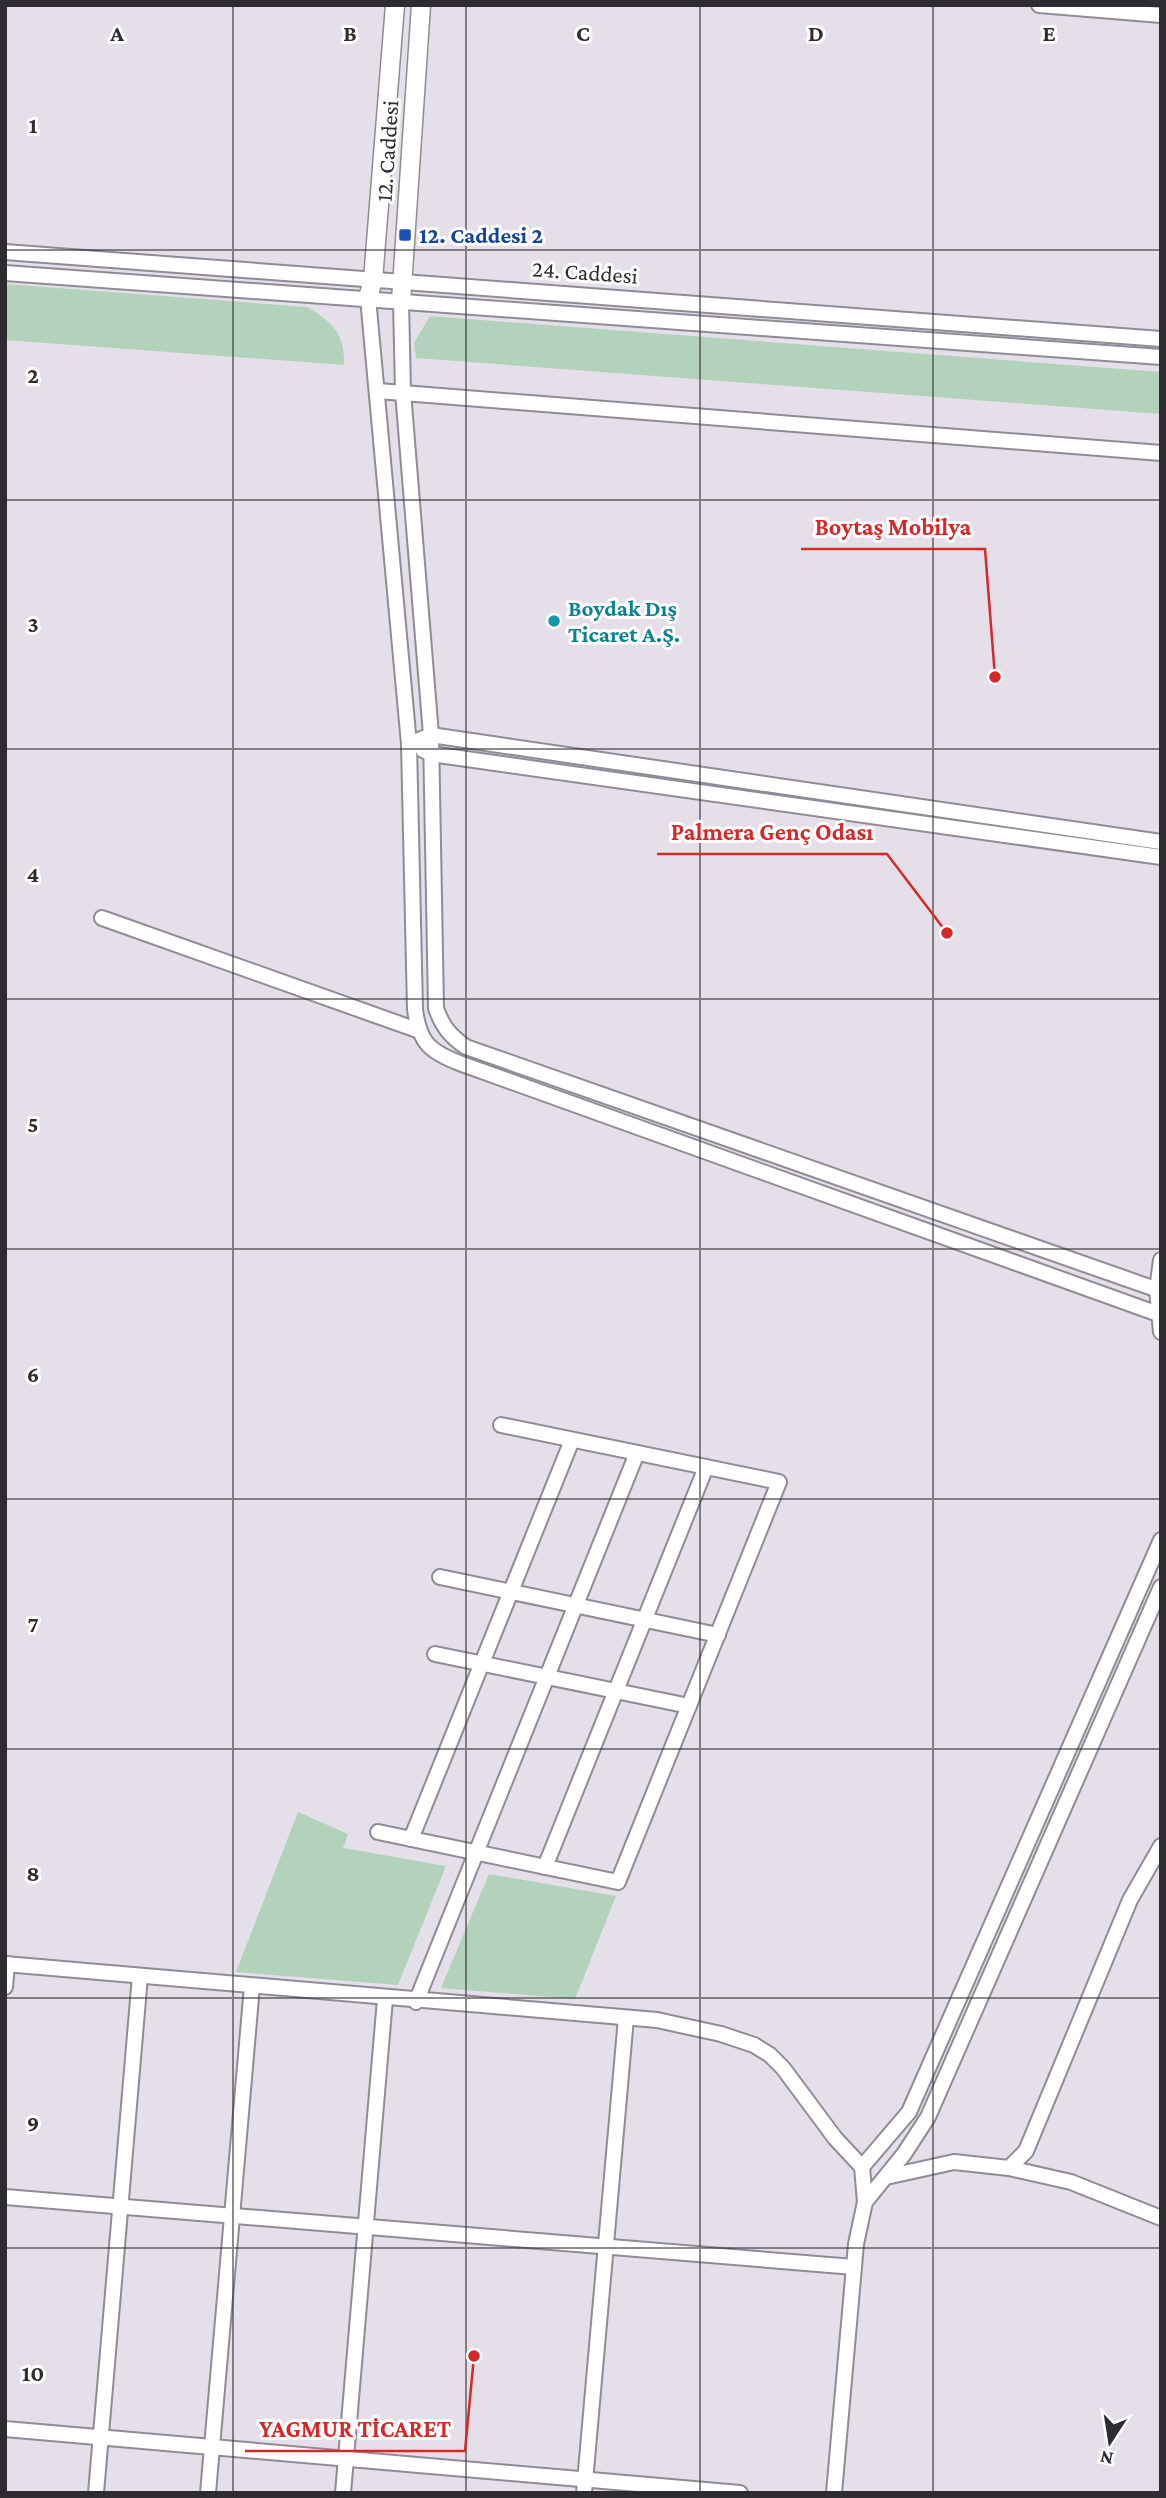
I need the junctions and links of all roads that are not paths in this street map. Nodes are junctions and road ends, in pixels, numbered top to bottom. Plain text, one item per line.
1 (395, 5) edge
2 (421, 5) edge
3 (1040, 5) edge
4 (1099, 8) edge
5 (1161, 15) edge
6 (5, 251) edge
7 (5, 273) edge
8 (373, 280) junction
9 (402, 281) junction
10 (368, 298) junction
11 (401, 300) junction
12 (1161, 339) edge
13 (1161, 357) edge
14 (378, 391) junction
15 (403, 392) junction
16 (1161, 453) edge
17 (430, 735) junction
18 (408, 744) junction
19 (431, 754) junction
20 (1161, 842) edge
21 (1161, 857) edge
22 (102, 918) dead end
23 (417, 1030) junction
24 (1161, 1261) edge
25 (1159, 1291) edge
26 (1159, 1315) edge
27 (1161, 1332) edge
28 (501, 1425) dead end
29 (572, 1440) junction
30 (637, 1453) junction
31 (706, 1467) junction
32 (1161, 1540) edge
33 (440, 1577) dead end
34 (1161, 1587) edge
35 (510, 1592) junction
36 (576, 1606) junction
37 (645, 1620) junction
38 (718, 1635) junction
39 (435, 1654) dead end
40 (482, 1663) junction
41 (547, 1676) junction
42 (616, 1691) junction
43 (689, 1706) junction
44 (378, 1832) dead end
45 (411, 1839) junction
46 (1161, 1846) edge
47 (476, 1853) junction
48 (545, 1867) junction
49 (6, 1964) edge
50 (140, 1976) junction
51 (252, 1986) junction
52 (5, 1987) edge
53 (385, 1999) junction
54 (416, 2002) junction
55 (626, 2018) junction
56 (862, 2167) junction
57 (1009, 2168) junction
58 (886, 2176) junction
59 (5, 2197) edge
60 (865, 2202) junction
61 (121, 2207) junction
62 (232, 2216) junction
63 (1161, 2218) edge
64 (365, 2227) junction
65 (605, 2247) junction
66 (853, 2267) junction
67 (5, 2429) edge
68 (101, 2437) junction
69 (212, 2447) junction
70 (345, 2459) junction
71 (584, 2486) edge
72 (96, 2493) edge
73 (208, 2493) edge
74 (342, 2493) edge
75 (740, 2493) edge
76 (834, 2493) edge

1 - 8 main road, 12. Caddesi
2 - 9 main road, 12. Caddesi
3 - 4 street
4 - 5 street
6 - 8 street, 24. Caddesi
7 - 10 street, 24. Caddesi
8 - 9 street, 24. Caddesi
8 - 10 main road, 12. Caddesi
9 - 11 main road, 12. Caddesi
9 - 12 street, 24. Caddesi
10 - 11 street, 24. Caddesi
10 - 14 street
11 - 13 street, 24. Caddesi
11 - 15 street
14 - 15 street
14 - 18 street
15 - 16 street
15 - 17 street
17 - 18 street
17 - 19 street
17 - 20 street
18 - 19 street
18 - 23 street
19 - 21 street
19 - 25 street
22 - 23 street
23 - 26 street
24 - 25 street
25 - 26 street
26 - 27 street
28 - 29 street
29 - 30 street
29 - 35 street
30 - 31 street
30 - 36 street
31 - 37 street
31 - 38 street
32 - 56 street
33 - 35 street
34 - 58 street
35 - 36 street
35 - 40 street
36 - 37 street
36 - 41 street
37 - 38 street
37 - 42 street
38 - 43 street
39 - 40 street
40 - 41 street
40 - 45 street
41 - 42 street
41 - 47 street
42 - 43 street
42 - 48 street
43 - 48 street
44 - 45 street
45 - 47 street
46 - 57 street
47 - 48 street
47 - 54 street
49 - 50 street
49 - 52 street
50 - 51 street
50 - 61 street
51 - 53 street
51 - 62 street
53 - 54 street
53 - 64 street
54 - 55 street
55 - 56 street
55 - 65 street
56 - 60 street
57 - 58 street
57 - 63 street
58 - 60 street
59 - 61 street
60 - 66 street
61 - 62 street
61 - 68 street
62 - 64 street
62 - 69 street
64 - 65 street
64 - 70 street
65 - 66 street
65 - 71 street
66 - 76 street
67 - 68 street
68 - 69 street
68 - 72 street
69 - 70 street
69 - 73 street
70 - 71 street
70 - 74 street
71 - 75 street

